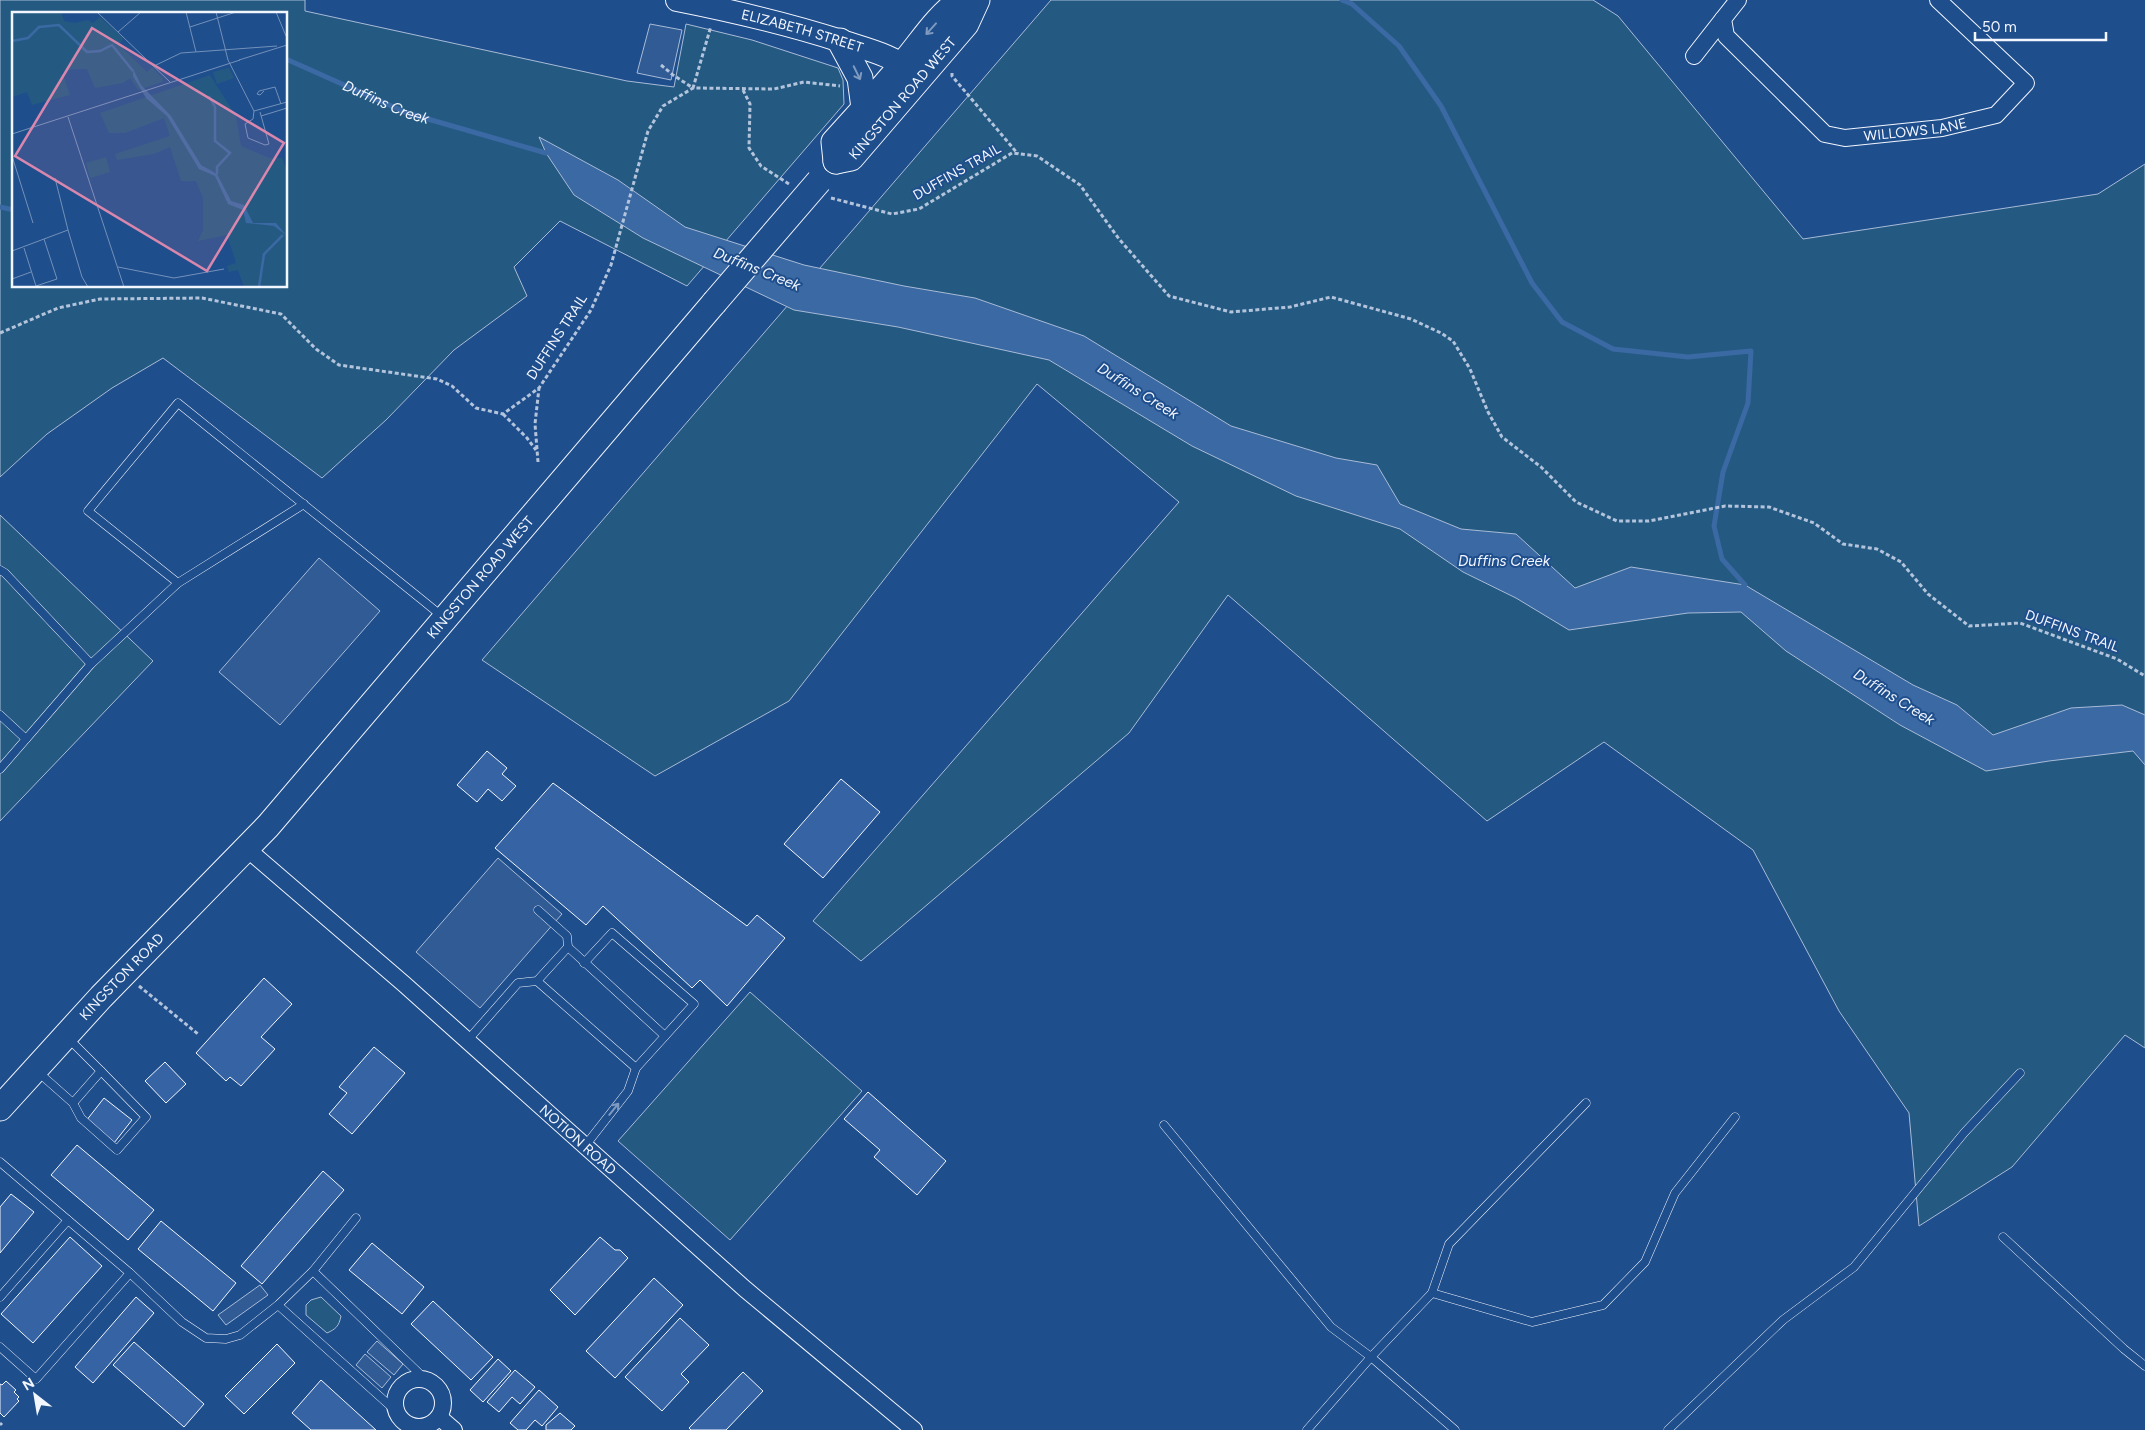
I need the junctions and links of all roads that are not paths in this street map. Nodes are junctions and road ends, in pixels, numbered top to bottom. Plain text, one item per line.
1 (677, 0) edge
2 (962, 0) edge
3 (977, 0) edge
4 (1738, 0) edge
5 (1938, 0) edge
6 (700, 2) edge
7 (1723, 20) junction
8 (840, 41) junction
9 (1694, 56) dead end
10 (912, 70) junction
11 (864, 108) junction
12 (836, 161) junction
13 (304, 504) junction
14 (0, 570) edge
15 (178, 583) junction
16 (445, 619) junction
17 (91, 664) junction
18 (0, 715) edge
19 (26, 739) junction
20 (0, 769) edge
21 (246, 848) junction
22 (538, 910) dead end
23 (568, 948) junction
24 (584, 962) junction
25 (537, 981) junction
26 (65, 1036) junction
27 (665, 1036) junction
28 (467, 1041) junction
29 (636, 1068) junction
30 (35, 1069) junction
31 (101, 1071) junction
32 (2020, 1073) dead end
33 (73, 1103) junction
34 (1586, 1103) dead end
35 (0, 1108) edge
36 (1735, 1117) dead end
37 (1164, 1125) dead end
38 (585, 1146) junction
39 (0, 1162) edge
40 (356, 1218) dead end
41 (68, 1220) junction
42 (2003, 1237) dead end
43 (313, 1271) junction
44 (130, 1273) junction
45 (1432, 1293) junction
46 (0, 1297) edge
47 (278, 1305) junction
48 (0, 1347) edge
49 (1371, 1357) junction
50 (2145, 1366) edge
51 (426, 1380) junction
52 (397, 1412) junction
53 (439, 1417) junction
54 (454, 1430) edge
55 (914, 1430) edge
56 (1307, 1430) edge
57 (1455, 1430) edge
58 (1668, 1430) edge

1 - 6 street, ELIZABETH STREET
2 -> 10 main road, KINGSTON ROAD WEST
3 - 10 main road, KINGSTON ROAD WEST
4 - 7 street
5 - 7 street, WILLOWS LANE
6 - 8 street, ELIZABETH STREET
7 - 9 street
8 - 10 street, ELIZABETH STREET
8 -> 11 main road
10 - 11 main road, KINGSTON ROAD WEST
10 - 12 main road, KINGSTON ROAD WEST
11 - 12 main road, KINGSTON ROAD WEST
12 - 16 main road, KINGSTON ROAD WEST, bridge
13 - 15 lane
13 - 15 lane
13 - 16 lane
14 - 17 lane
15 - 17 lane
16 - 21 main road, KINGSTON ROAD WEST
17 - 19 lane
18 - 19 lane
19 - 20 lane
21 - 26 main road, KINGSTON ROAD
21 - 28 street, NOTION ROAD
22 - 23 lane
23 - 24 lane
23 - 25 lane
24 - 27 lane
24 - 27 lane
25 - 28 lane
25 - 29 lane
26 - 30 main road, KINGSTON ROAD
26 - 31 lane
27 - 29 lane
28 - 38 street, NOTION ROAD
38 -> 29 lane
30 - 33 lane
30 - 35 main road, KINGSTON ROAD
31 - 33 lane
31 - 33 lane
32 - 58 lane
34 - 45 lane
36 - 45 lane
37 - 49 lane
38 - 55 street, NOTION ROAD
39 - 41 lane
40 - 43 lane
41 - 44 lane
41 - 46 lane
42 - 50 lane
43 - 47 lane
43 - 51 lane
44 - 47 lane
44 - 48 lane
45 - 49 lane
47 - 52 lane
49 - 56 lane
49 - 57 lane
51 - 52 street
51 - 53 street
52 - 53 street
53 - 54 street

